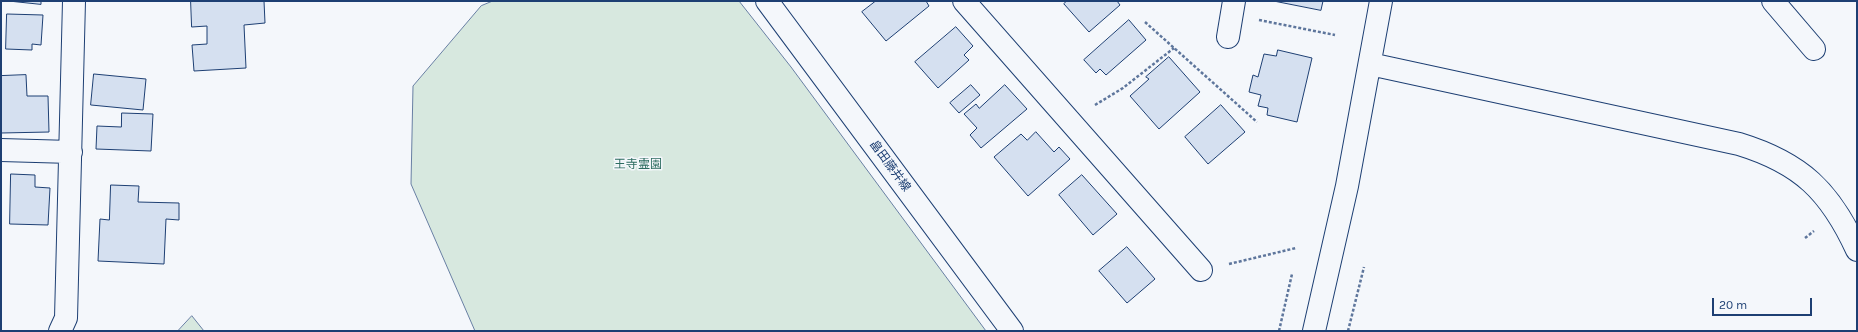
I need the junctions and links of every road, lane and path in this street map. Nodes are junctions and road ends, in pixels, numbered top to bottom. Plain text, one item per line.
1 (74, 1) edge
2 (767, 1) edge
3 (964, 1) edge
4 (1381, 1) edge
5 (1773, 1) edge
6 (1233, 8) edge
7 (1145, 22) dead end
8 (1335, 35) dead end
9 (1228, 37) dead end
10 (1174, 48) junction
11 (1814, 49) dead end
12 (1370, 64) junction
13 (1070, 121) junction
14 (1257, 122) dead end
15 (1, 150) edge
16 (71, 152) junction
17 (1296, 248) dead end
18 (1857, 250) edge
19 (1364, 267) dead end
20 (1201, 270) joint
21 (1292, 274) dead end
22 (60, 331) edge
23 (1012, 331) edge
24 (1279, 331) edge
25 (1314, 331) edge
26 (1348, 331) edge

1 - 16 street
2 - 23 street, 畠田藤井線
3 - 13 street
4 - 12 street
5 - 11 street
6 - 8 path
6 - 9 street
7 - 10 path
10 - 13 path
10 - 14 path
12 - 18 street
12 - 25 street
13 - 20 street
15 - 16 street
16 - 22 street
17 - 20 path
19 - 26 path
21 - 24 path

